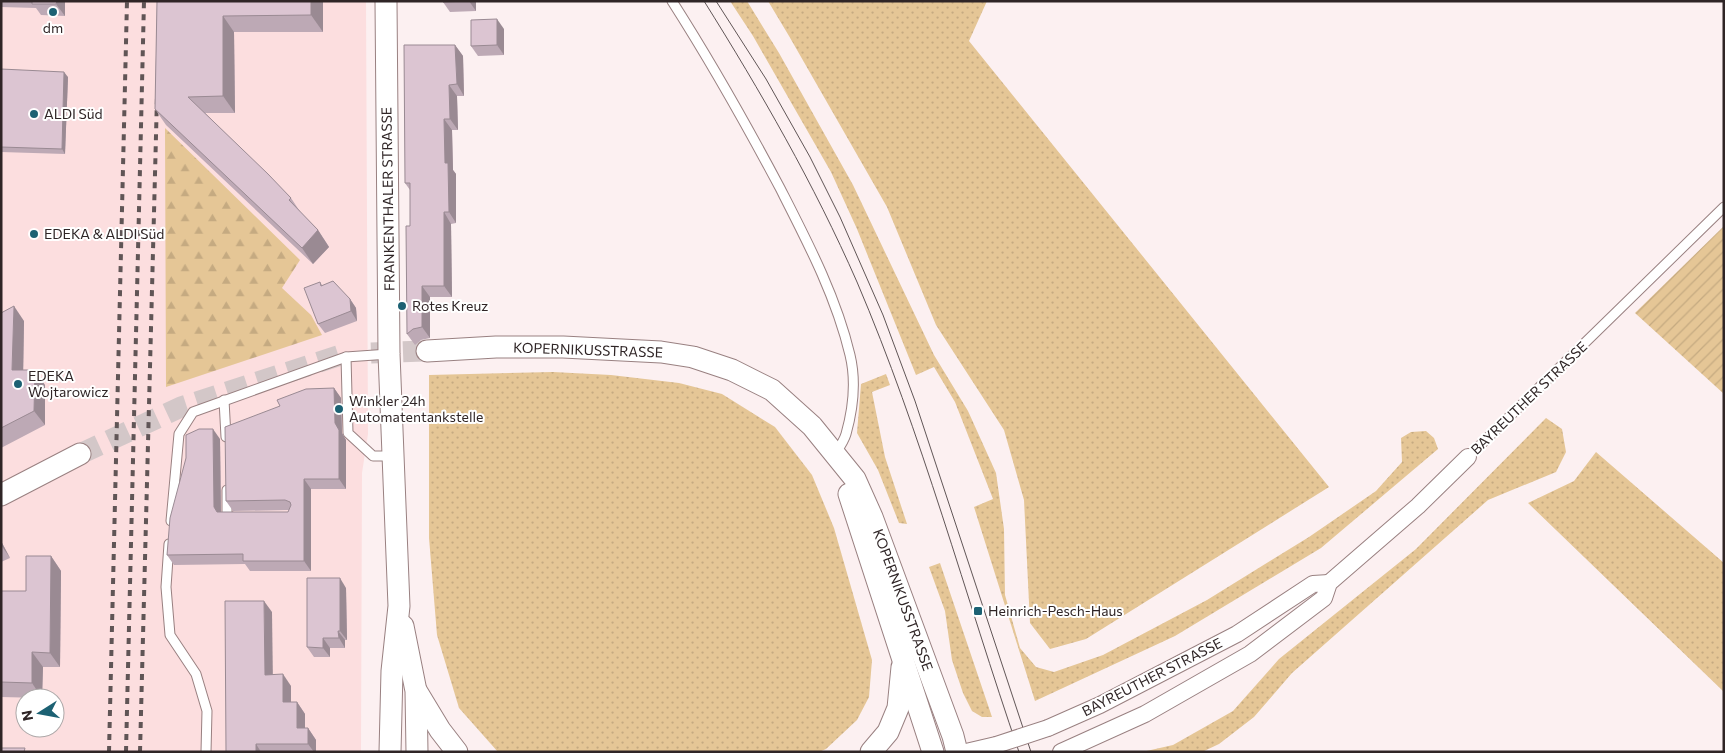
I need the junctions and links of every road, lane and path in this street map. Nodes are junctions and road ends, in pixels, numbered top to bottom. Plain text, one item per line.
1 (386, 1) edge
2 (672, 1) edge
3 (1724, 207) edge
4 (427, 350) tunnel mouth
5 (389, 354) junction
6 (346, 357) junction
7 (224, 400) junction
8 (226, 448) edge
9 (80, 454) tunnel mouth
10 (835, 454) junction
11 (393, 456) junction
12 (1468, 457) joint
13 (226, 477) edge
14 (1, 495) edge
15 (245, 516) edge
16 (1328, 583) junction
17 (399, 606) junction
18 (903, 657) junction
19 (416, 691) junction
20 (206, 752) edge
21 (390, 752) edge
22 (417, 752) edge
23 (457, 752) edge
24 (871, 752) edge
25 (934, 752) edge
26 (957, 752) edge
27 (966, 752) edge
28 (1061, 752) edge

1 - 5 street, FRANKENTHALER STRASSE
2 - 10 lane
3 - 12 lane, BAYREUTHER STRASSE
4 - 10 street, KOPERNIKUSSTRASSE
5 - 6 lane
5 - 11 street, FRANKENTHALER STRASSE
6 - 7 lane
6 - 11 lane
7 - 8 lane
7 - 20 lane
9 - 14 street
10 - 18 street, KOPERNIKUSSTRASSE
10 - 26 street, KOPERNIKUSSTRASSE
11 - 17 street, FRANKENTHALER STRASSE
12 - 16 street, BAYREUTHER STRASSE
13 - 15 lane
16 - 27 street, BAYREUTHER STRASSE, bridge
16 - 28 street, BAYREUTHER STRASSE
17 - 19 street, FRANKENTHALER STRASSE
17 - 21 street, FRANKENTHALER STRASSE
18 - 24 street
18 - 25 street, KOPERNIKUSSTRASSE
19 - 22 street, FRANKENTHALER STRASSE
19 - 23 street

